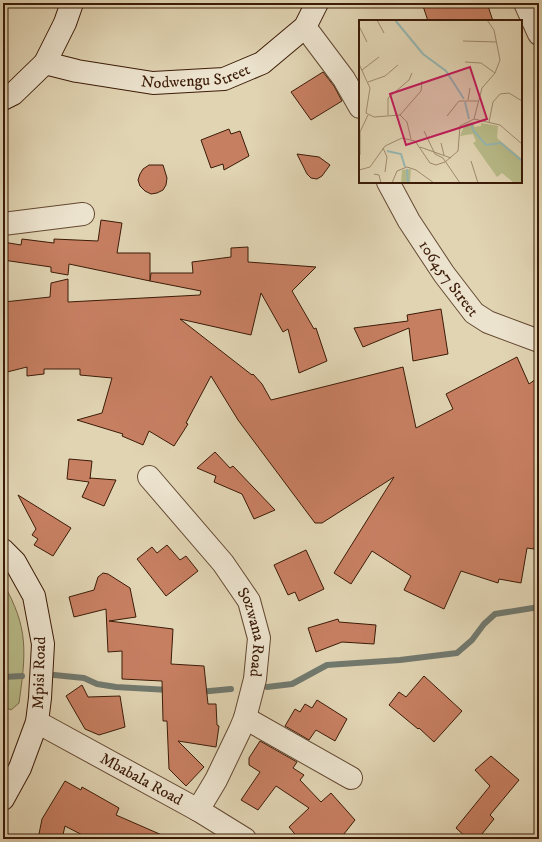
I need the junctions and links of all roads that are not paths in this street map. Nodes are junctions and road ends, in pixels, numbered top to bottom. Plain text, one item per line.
1 (72, 3) edge
2 (317, 3) edge
3 (526, 3) edge
4 (305, 27) junction
5 (539, 34) edge
6 (46, 62) junction
7 (3, 99) edge
8 (359, 105) edge
9 (389, 183) edge
10 (83, 214) dead end
11 (3, 224) edge
12 (539, 341) edge
13 (149, 477) dead end
14 (3, 550) edge
15 (245, 718) junction
16 (37, 722) junction
17 (351, 778) dead end
18 (3, 799) edge
19 (198, 810) junction
20 (245, 839) edge

1 - 6 street
2 - 4 street, Nodwengu Street
3 - 5 street
4 - 6 street, Nodwengu Street
4 - 8 street
6 - 7 street
9 - 12 street, 106457 Street
10 - 11 street
13 - 15 street, Sozwana Road
14 - 16 street, Mpisi Road
15 - 17 street
15 - 19 street, Sozwana Road
16 - 18 street, Mpisi Road
16 - 19 street, Mbabala Road
19 - 20 street, Mbabala Road

